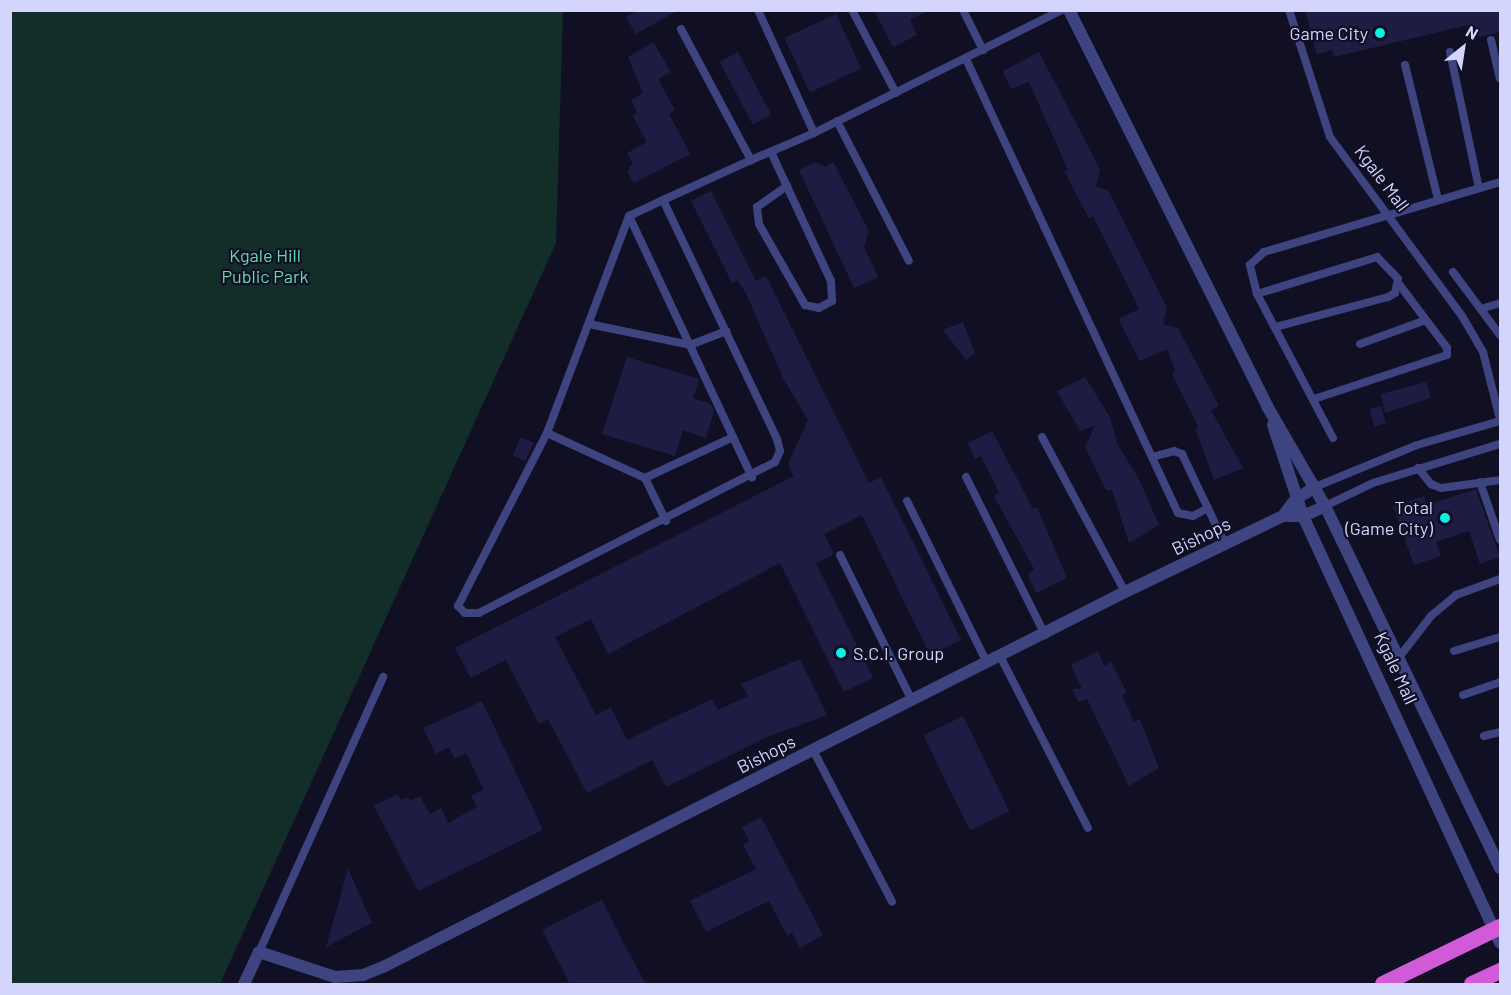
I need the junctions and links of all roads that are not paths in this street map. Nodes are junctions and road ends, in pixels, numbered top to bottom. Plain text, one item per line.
1 (758, 10) edge
2 (852, 10) edge
3 (963, 10) edge
4 (1062, 10) edge
5 (1069, 10) edge
6 (1289, 10) edge
7 (681, 29) dead end
8 (1491, 40) dead end
9 (983, 50) junction
10 (1450, 52) dead end
11 (966, 59) junction
12 (1405, 65) dead end
13 (1500, 78) edge
14 (896, 93) junction
15 (837, 121) junction
16 (814, 133) junction
17 (771, 152) junction
18 (751, 160) junction
19 (1500, 182) edge
20 (787, 186) junction
21 (1479, 188) junction
22 (1438, 199) junction
23 (663, 200) junction
24 (1386, 213) junction
25 (629, 216) junction
26 (909, 261) dead end
27 (1453, 272) dead end
28 (1399, 284) junction
29 (1257, 294) junction
30 (1500, 303) edge
31 (1484, 308) junction
32 (1426, 321) junction
33 (589, 324) junction
34 (1275, 327) junction
35 (726, 331) junction
36 (1500, 335) edge
37 (1360, 344) dead end
38 (690, 345) junction
39 (1314, 399) junction
40 (1267, 406) junction
41 (1500, 420) edge
42 (547, 433) junction
43 (733, 437) junction
44 (1042, 437) dead end
45 (1333, 438) dead end
46 (1500, 444) edge
47 (1152, 457) junction
48 (1418, 468) junction
49 (752, 477) junction
50 (966, 477) dead end
51 (645, 478) junction
52 (1500, 480) edge
53 (1480, 482) junction
54 (1315, 486) junction
55 (1296, 499) junction
56 (907, 501) dead end
57 (1325, 506) junction
58 (1208, 508) junction
59 (1283, 516) junction
60 (1303, 516) junction
61 (666, 521) junction
62 (1500, 540) edge
63 (1225, 544) junction
64 (840, 555) dead end
65 (1500, 579) edge
66 (1125, 592) junction
67 (1045, 635) junction
68 (1500, 637) edge
69 (1454, 651) dead end
70 (1400, 656) junction
71 (1000, 657) junction
72 (987, 663) junction
73 (383, 677) dead end
74 (1500, 682) edge
75 (1463, 695) dead end
76 (912, 701) junction
77 (1500, 732) edge
78 (1484, 736) dead end
79 (813, 750) junction
80 (1088, 828) dead end
81 (1500, 868) edge
82 (892, 902) dead end
83 (1498, 933) edge
84 (259, 952) junction
85 (1500, 971) edge
86 (244, 984) edge
87 (1383, 984) edge
88 (1472, 984) edge

1 - 16 lane
2 - 14 lane
3 - 9 lane
4 - 9 lane
5 - 40 street, Kgale Mall
6 - 24 lane, Kgale Mall
7 - 18 lane
8 - 13 lane
9 - 11 lane
10 - 21 lane
11 - 14 lane
11 - 47 lane
12 - 22 lane
14 - 15 lane
15 - 16 lane
15 - 26 lane
16 - 17 lane
17 - 18 lane
17 - 20 lane
18 - 23 lane
19 - 21 lane
20 - 20 lane
21 - 22 lane
22 - 24 lane
23 - 25 lane
23 - 35 lane
24 - 29 lane
24 - 41 lane, Kgale Mall
25 - 33 lane
25 - 38 lane
27 - 31 lane
28 - 29 lane
28 - 32 lane
28 - 34 lane
29 - 34 lane
30 - 31 lane
31 - 36 lane
32 - 37 lane
32 - 39 lane
33 - 38 lane
33 - 42 lane
34 - 39 lane
35 - 38 lane
35 - 49 lane
38 - 43 lane
39 - 45 lane
40 - 54 street, Kgale Mall
40 - 55 street, Kgale Mall
41 - 54 lane, Kgale Mall
42 - 51 lane
42 - 61 lane
43 - 49 lane
43 - 51 lane
44 - 66 lane
46 - 48 lane
47 - 58 lane
47 - 58 lane
48 - 53 lane
48 - 57 lane
49 - 61 lane
50 - 67 lane
51 - 61 lane
52 - 53 lane
53 - 62 lane
54 - 55 street, Bishops
54 - 57 street, Kgale Mall
55 - 59 street, Bishops
55 - 60 street, Kgale Mall
56 - 72 lane
57 - 60 street
57 - 70 street, Kgale Mall
58 - 63 lane
59 - 60 street, Bishops
59 - 63 street, Bishops
60 - 83 street, Kgale Mall
63 - 66 street, Bishops
64 - 76 lane
65 - 70 lane
66 - 67 street, Bishops
67 - 71 street, Bishops
68 - 69 lane
70 - 81 street, Kgale Mall
71 - 72 street, Bishops
71 - 80 lane
72 - 76 street, Bishops
73 - 84 lane
74 - 75 lane
76 - 79 street, Bishops
77 - 78 lane
79 - 82 lane
79 - 84 street, Bishops
83 - 87 highway
84 - 86 street
85 - 88 highway

